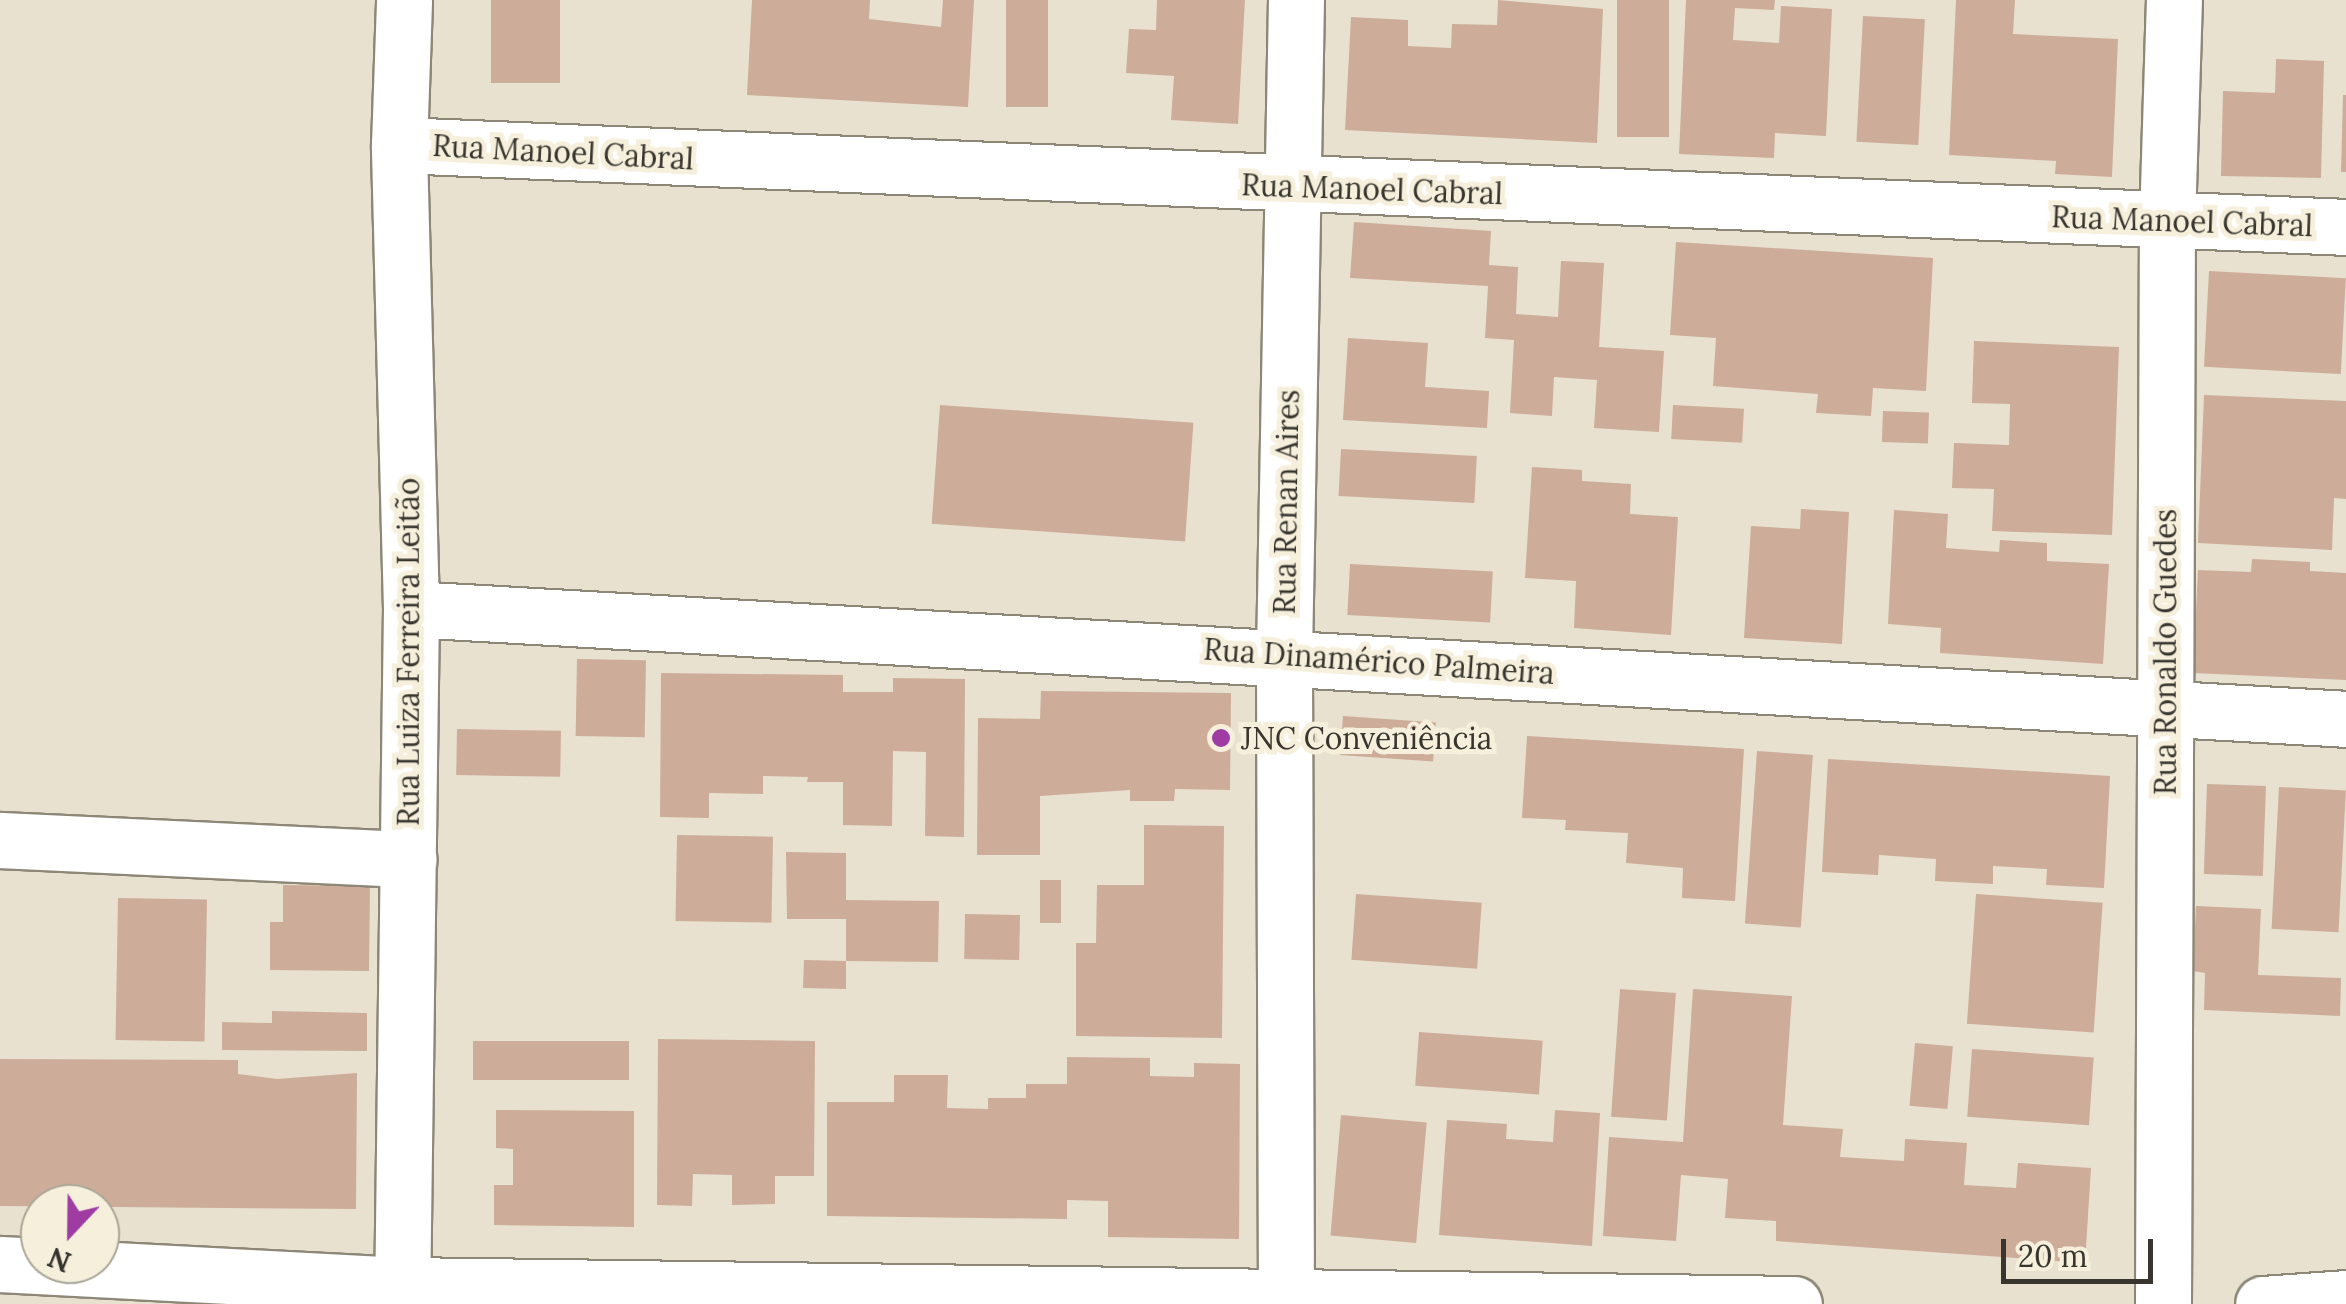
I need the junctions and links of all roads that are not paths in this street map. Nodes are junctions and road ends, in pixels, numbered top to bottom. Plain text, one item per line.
1 (404, 0) edge
2 (1296, 0) edge
3 (2174, 0) edge
4 (399, 144) junction
5 (1292, 186) junction
6 (2166, 221) junction
7 (2346, 227) edge
8 (412, 609) junction
9 (1284, 654) junction
10 (2165, 712) junction
11 (2346, 719) edge
12 (0, 840) edge
13 (408, 859) junction
14 (0, 1264) edge
15 (402, 1295) edge
16 (2346, 1298) edge
17 (1286, 1299) edge
18 (1794, 1304) edge
19 (2163, 1304) edge
20 (2263, 1304) edge

1 - 4 street, Rua Luiza Ferreira Leitão
2 - 5 street, Rua Renan Aires
3 - 6 street, Rua Ronaldo Guedes
4 - 5 street, Rua Manoel Cabral
4 - 8 street, Rua Luiza Ferreira Leitão
5 - 6 street, Rua Manoel Cabral
5 - 9 street, Rua Renan Aires
6 - 7 street, Rua Manoel Cabral
6 - 10 street, Rua Ronaldo Guedes
8 - 9 street, Rua Dinamérico Palmeira
8 - 13 street, Rua Luiza Ferreira Leitão
9 - 10 street, Rua Dinamérico Palmeira
9 - 17 street, Rua Renan Aires
10 - 11 street, Rua Dinamérico Palmeira
10 - 19 street, Rua Ronaldo Guedes
12 - 13 street
13 - 15 street, Rua Luiza Ferreira Leitão
14 - 15 street
15 - 17 street
16 - 20 street
17 - 18 street

